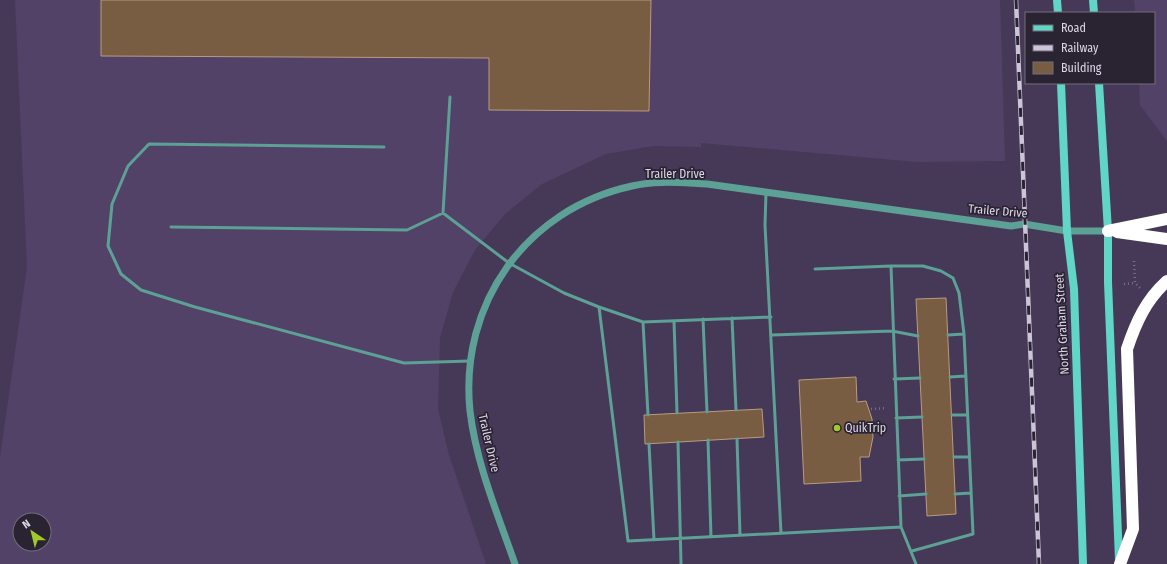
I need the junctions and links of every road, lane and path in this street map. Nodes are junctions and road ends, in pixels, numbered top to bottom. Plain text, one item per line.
1 (1057, 0) edge
2 (1093, 0) edge
3 (1058, 12) edge
4 (1094, 12) edge
5 (1061, 84) edge
6 (1099, 84) edge
7 (450, 97) dead end
8 (384, 147) dead end
9 (766, 192) junction
10 (443, 213) junction
11 (1167, 219) edge
12 (171, 227) dead end
13 (1067, 231) junction
14 (1108, 231) junction
15 (1167, 239) edge
16 (1134, 260) dead end
17 (509, 263) junction
18 (891, 266) junction
19 (815, 269) dead end
20 (1167, 281) edge
21 (1135, 283) junction
22 (1124, 284) dead end
23 (1142, 289) dead end
24 (599, 307) junction
25 (771, 317) junction
26 (732, 318) junction
27 (703, 319) junction
28 (674, 320) junction
29 (643, 322) junction
30 (892, 331) junction
31 (964, 334) junction
32 (772, 335) junction
33 (948, 335) dead end
34 (918, 336) dead end
35 (470, 361) junction
36 (966, 376) junction
37 (950, 377) dead end
38 (920, 378) dead end
39 (894, 379) junction
40 (736, 410) dead end
41 (707, 412) dead end
42 (677, 413) dead end
43 (648, 415) dead end
44 (952, 415) dead end
45 (967, 415) junction
46 (922, 417) dead end
47 (896, 418) junction
48 (737, 439) dead end
49 (708, 440) dead end
50 (678, 442) dead end
51 (649, 444) dead end
52 (969, 457) junction
53 (954, 458) dead end
54 (924, 459) dead end
55 (898, 460) junction
56 (971, 493) junction
57 (926, 494) dead end
58 (955, 494) dead end
59 (899, 496) junction
60 (900, 527) junction
61 (781, 533) junction
62 (740, 535) junction
63 (711, 537) junction
64 (682, 538) junction
65 (654, 540) junction
66 (912, 551) junction
67 (515, 564) edge
68 (681, 564) edge
69 (916, 564) edge
70 (1084, 564) edge
71 (1120, 564) edge

1 - 3 main road
2 - 4 main road
5 - 13 main road, North Graham Street
6 - 14 main road
7 - 10 lane
8 - 35 lane
9 - 13 street, Trailer Drive
9 - 17 street, Trailer Drive
9 - 25 lane
10 - 12 lane
10 - 17 lane
11 - 14 highway
13 - 14 street, Trailer Drive
13 - 70 main road, North Graham Street
14 - 15 highway
14 - 71 main road
16 - 21 path
17 - 24 lane
17 - 35 street, Trailer Drive
18 - 19 lane
18 - 30 lane
18 - 31 lane
20 - 71 highway
21 - 22 path
21 - 23 path
24 - 29 lane
24 - 65 lane
25 - 26 lane
25 - 32 lane
26 - 27 lane
26 - 40 lane
27 - 28 lane
27 - 41 lane
28 - 29 lane
28 - 42 lane
29 - 43 lane
30 - 32 lane
30 - 34 lane
30 - 39 lane
31 - 33 lane
31 - 36 lane
32 - 61 lane
35 - 67 street, Trailer Drive
36 - 37 lane
36 - 45 lane
38 - 39 lane
39 - 47 lane
44 - 45 lane
45 - 52 lane
46 - 47 lane
47 - 55 lane
48 - 62 lane
49 - 63 lane
50 - 64 lane
51 - 65 lane
52 - 53 lane
52 - 56 lane
54 - 55 lane
55 - 59 lane
56 - 58 lane
56 - 66 lane
57 - 59 lane
59 - 60 lane
60 - 61 lane
60 - 66 lane
61 - 62 lane
62 - 63 lane
63 - 64 lane
64 - 65 lane
64 - 68 lane
66 - 69 lane

